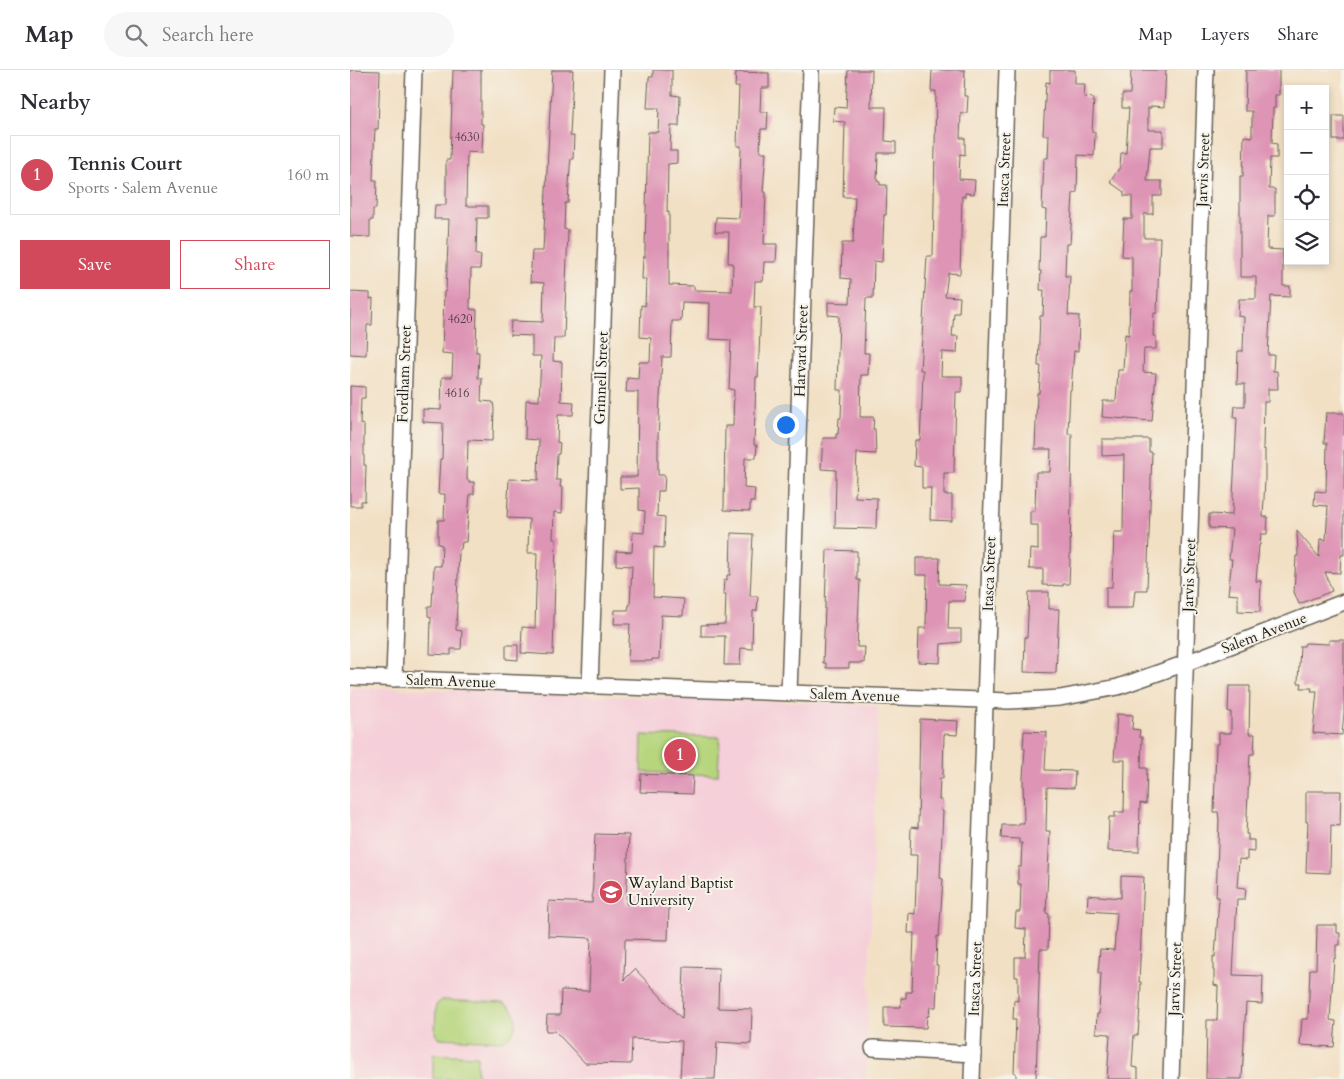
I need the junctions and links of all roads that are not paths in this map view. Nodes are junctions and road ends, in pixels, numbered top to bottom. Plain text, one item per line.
1 (414, 70) edge
2 (612, 70) edge
3 (811, 70) edge
4 (1007, 70) edge
5 (1206, 70) edge
6 (1344, 602) edge
7 (1186, 663) junction
8 (350, 677) edge
9 (394, 679) junction
10 (590, 686) junction
11 (789, 693) junction
12 (984, 700) junction
13 (873, 1048) dead end
14 (973, 1054) junction
15 (972, 1079) edge
16 (1171, 1079) edge

1 - 9 street, Fordham Street
2 - 10 street, Grinnell Street
3 - 11 street, Harvard Street
4 - 12 street, Itasca Street
5 - 7 street, Jarvis Street
6 - 7 street, Salem Avenue
7 - 12 street, Salem Avenue
7 - 16 street, Jarvis Street
8 - 9 street, Salem Avenue
9 - 10 street, Salem Avenue
10 - 11 street, Salem Avenue
11 - 12 street, Salem Avenue
12 - 14 street, Itasca Street
13 - 14 street
14 - 15 street, Itasca Street

